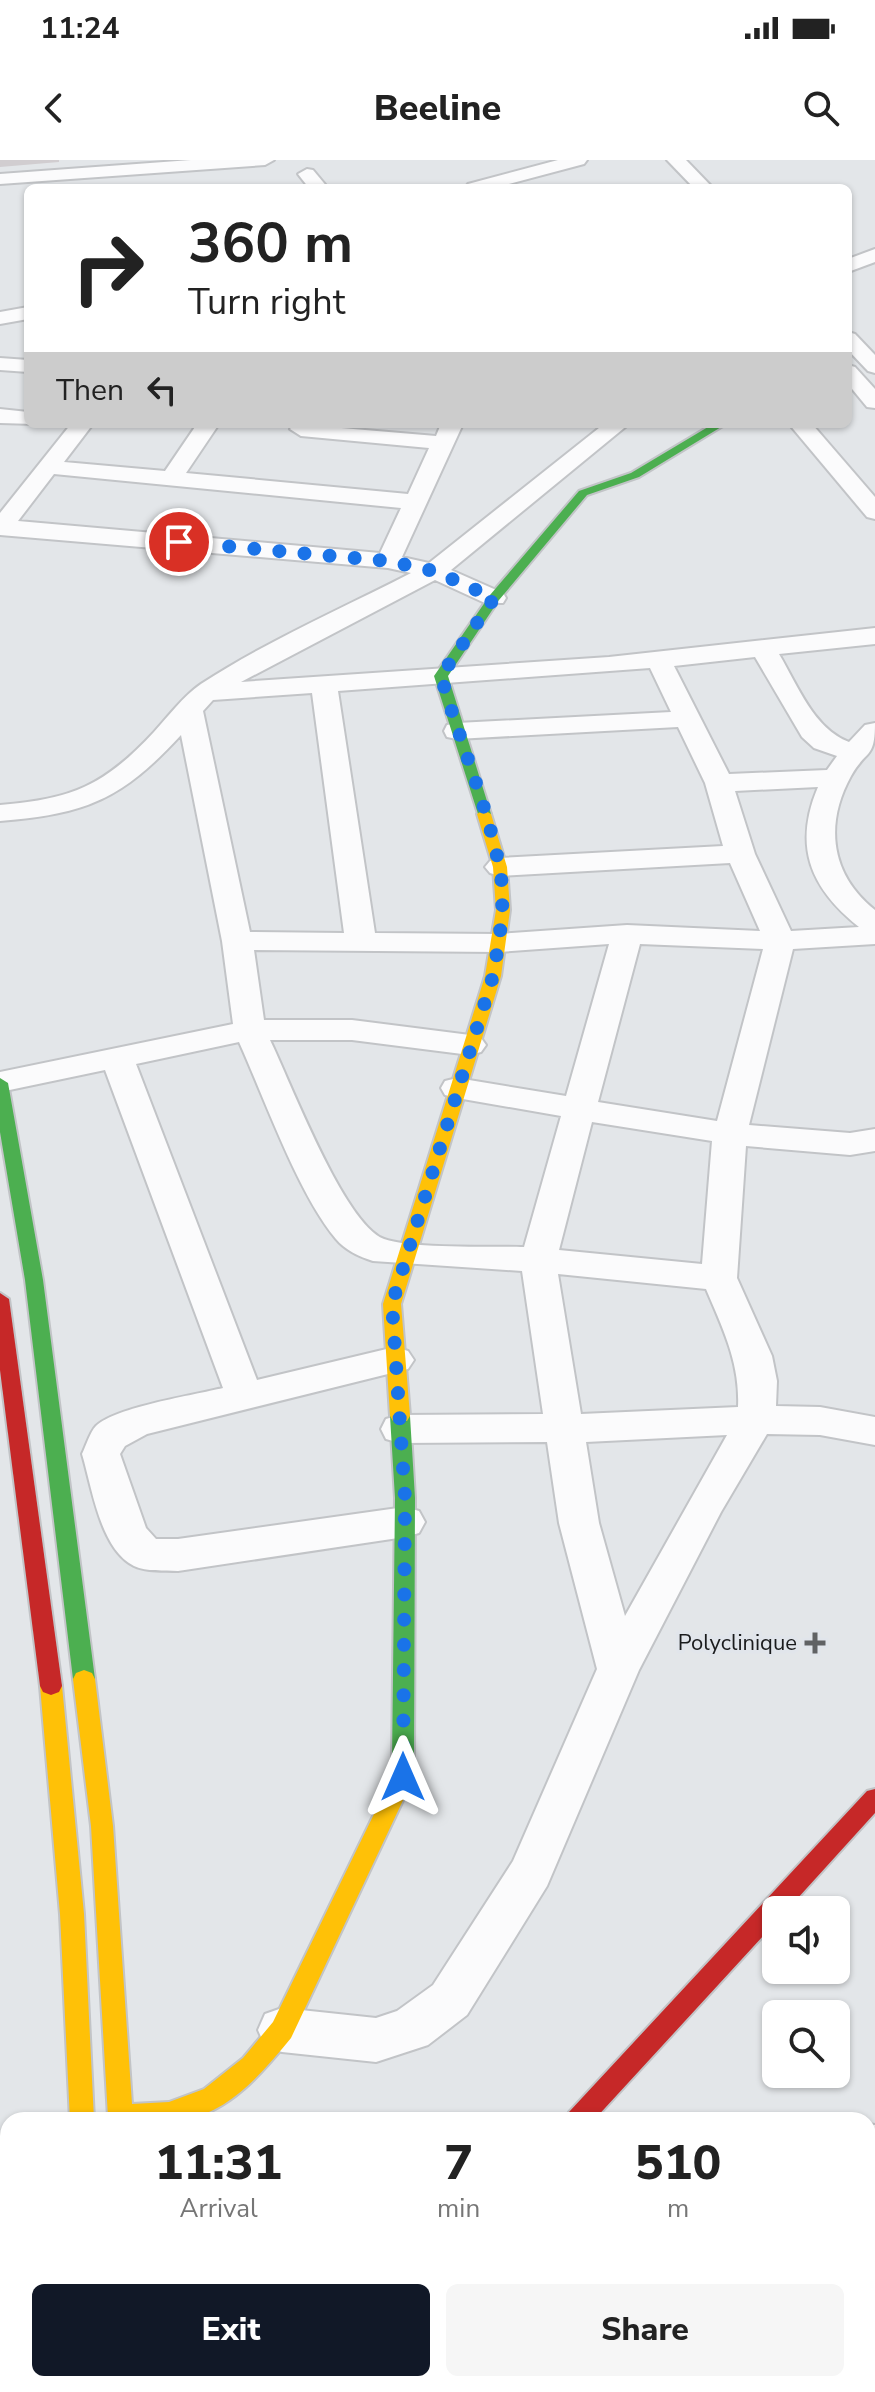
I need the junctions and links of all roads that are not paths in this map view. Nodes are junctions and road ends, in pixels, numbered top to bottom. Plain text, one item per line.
1 (172, 160) edge
2 (265, 160) edge
3 (138, 164) edge
4 (669, 165) edge
5 (570, 167) edge
6 (0, 172) edge
7 (0, 179) edge
8 (494, 184) edge
9 (677, 184) edge
10 (698, 184) edge
11 (875, 255) edge
12 (852, 264) edge
13 (24, 314) edge
14 (0, 318) edge
15 (852, 342) edge
16 (0, 364) edge
17 (24, 366) edge
18 (875, 367) edge
19 (852, 379) edge
20 (875, 402) edge
21 (0, 416) edge
22 (24, 419) edge
23 (79, 428) edge
24 (205, 428) edge
25 (302, 428) edge
26 (613, 428) edge
27 (714, 428) edge
28 (803, 428) edge
29 (447, 434) edge
30 (47, 467) junction
31 (171, 479) junction
32 (416, 502) junction
33 (875, 512) edge
34 (0, 527) edge
35 (388, 561) junction
36 (434, 571) junction
37 (494, 598) junction
38 (875, 636) edge
39 (763, 648) junction
40 (658, 659) junction
41 (441, 676) junction
42 (324, 684) junction
43 (198, 702) junction
44 (687, 719) junction
45 (457, 731) junction
46 (875, 731) edge
47 (856, 754) junction
48 (835, 778) junction
49 (719, 783) junction
50 (0, 813) edge
51 (740, 854) junction
52 (500, 867) junction
53 (875, 925) edge
54 (627, 934) junction
55 (875, 935) edge
56 (237, 941) junction
57 (780, 941) junction
58 (499, 943) junction
59 (361, 944) junction
60 (250, 1030) junction
61 (470, 1045) junction
62 (116, 1055) junction
63 (0, 1082) edge
64 (457, 1088) junction
65 (581, 1108) junction
66 (730, 1133) junction
67 (875, 1140) edge
68 (406, 1254) junction
69 (538, 1260) junction
70 (719, 1278) junction
71 (0, 1299) edge
72 (395, 1360) junction
73 (245, 1397) junction
74 (756, 1420) junction
75 (400, 1429) junction
76 (567, 1429) junction
77 (875, 1431) edge
78 (405, 1522) junction
79 (618, 1669) junction
80 (875, 1798) edge
81 (282, 2030) junction
82 (82, 2112) edge
83 (120, 2112) edge
84 (174, 2112) edge
85 (585, 2112) edge

1 - 3 street
2 - 3 street
3 - 6 street
3 - 7 street
4 - 9 street
4 - 10 street
5 - 8 street
11 - 12 street
13 - 14 street
15 - 18 street
16 - 17 street
19 - 20 street
21 - 22 street
23 - 30 street
24 - 31 street
25 - 29 street
26 - 36 street
27 - 37 street
28 - 33 street
29 - 32 street
30 - 31 street
30 - 34 street
31 - 32 street
32 - 35 street
34 - 35 street
35 - 36 street
36 - 37 street
36 - 43 street
37 - 41 street
38 - 39 street
39 - 40 street
39 - 47 street
40 - 41 street
40 - 44 street
41 - 42 street
41 - 45 street
42 - 43 street
42 - 59 street
43 - 50 street
43 - 56 street
44 - 45 street
44 - 49 street
45 - 52 street
46 - 47 street
47 - 48 street
48 - 49 street
48 - 53 street
49 - 51 street
51 - 52 street
51 - 57 street
52 - 58 street
54 - 57 street
54 - 58 street
54 - 65 street
55 - 57 street
56 - 59 street
56 - 60 street
57 - 66 street
58 - 59 street
58 - 61 street
60 - 61 street
60 - 62 street
60 - 68 street
61 - 64 street
62 - 63 street
62 - 73 street
63 - 83 street
64 - 65 street
64 - 68 street
65 - 66 street
65 - 69 street
66 - 67 street
66 - 70 street
68 - 69 street
68 - 72 street
69 - 70 street
69 - 76 street
70 - 74 street
71 - 82 street
72 - 73 street
72 - 75 street
73 - 78 street
74 - 76 street
74 - 77 street
74 - 79 street
75 - 76 street
75 - 78 street
76 - 79 street
78 - 81 street
79 - 81 street
80 - 85 street
81 - 84 street

